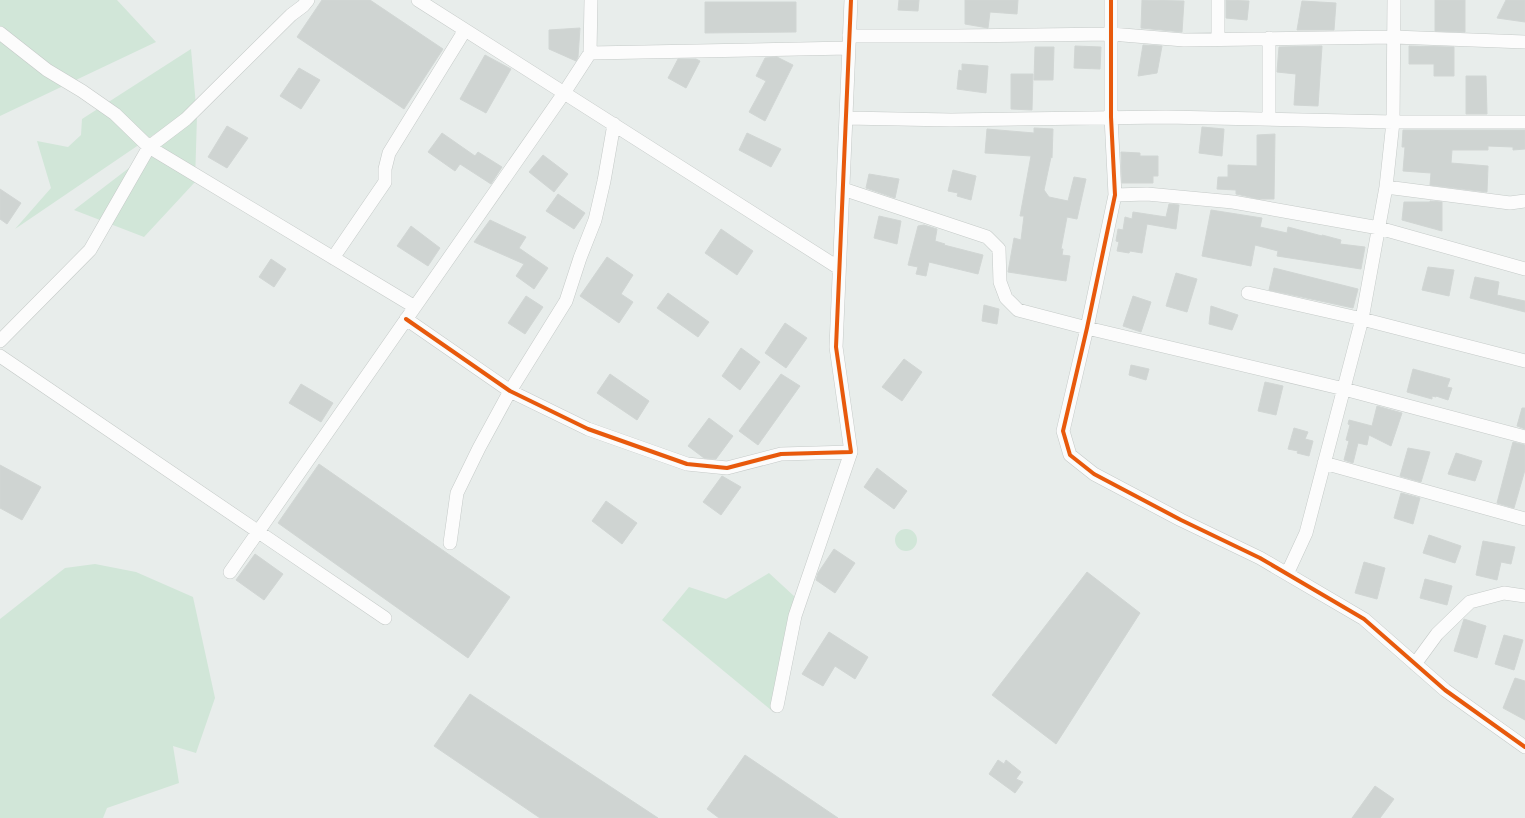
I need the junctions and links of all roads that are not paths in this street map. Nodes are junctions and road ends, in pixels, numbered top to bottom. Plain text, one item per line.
1 (308, 0) edge
2 (418, 0) edge
3 (591, 0) edge
4 (851, 0) edge
5 (1112, 0) edge
6 (1218, 0) edge
7 (1394, 0) edge
8 (465, 30) junction
9 (0, 33) edge
10 (1111, 34) junction
11 (1394, 37) junction
12 (1269, 38) junction
13 (1218, 39) junction
14 (849, 42) junction
15 (1525, 42) edge
16 (590, 53) junction
17 (564, 93) junction
18 (1111, 117) junction
19 (846, 118) junction
20 (1269, 118) junction
21 (1393, 122) junction
22 (1525, 122) edge
23 (614, 124) junction
24 (149, 147) junction
25 (1386, 187) junction
26 (843, 189) junction
27 (1115, 194) junction
28 (1525, 201) edge
29 (1379, 228) junction
30 (333, 258) junction
31 (839, 268) junction
32 (1525, 269) edge
33 (1248, 293) dead end
34 (415, 307) junction
35 (1362, 319) junction
36 (406, 320) junction
37 (1087, 328) junction
38 (0, 341) edge
39 (0, 356) edge
40 (1525, 361) edge
41 (1344, 389) junction
42 (510, 391) junction
43 (1525, 437) edge
44 (850, 452) junction
45 (1324, 463) junction
46 (1525, 519) edge
47 (258, 532) junction
48 (450, 542) dead end
49 (230, 572) dead end
50 (1287, 574) junction
51 (1525, 596) edge
52 (385, 618) dead end
53 (1415, 664) junction
54 (777, 706) dead end
55 (1525, 747) edge

1 - 24 street
2 - 8 street
3 - 16 street
4 - 14 street
5 - 10 street
6 - 13 street
7 - 11 street
8 - 17 street
8 - 30 street
9 - 24 street
10 - 13 street
10 - 14 street
10 - 18 street
11 - 12 street
11 - 15 street
11 - 21 street
12 - 13 street
12 - 20 street
14 - 16 street
14 - 19 street
16 - 17 street
17 - 23 street
17 - 34 street
18 - 19 street
18 - 20 street
18 - 27 street
19 - 26 street
20 - 21 street
21 - 22 street
21 - 25 street
23 - 31 street
23 - 42 street
24 - 30 street
24 - 38 street
25 - 28 street
25 - 29 street
26 - 31 street
26 - 37 street
27 - 29 street
27 - 37 street
29 - 32 street
29 - 35 street
30 - 34 street
31 - 44 street
33 - 35 street
34 - 36 street
35 - 40 street
35 - 41 street
36 - 42 street
36 - 47 street
37 - 41 street
37 - 50 street
39 - 47 street
41 - 43 street
41 - 45 street
42 - 44 street
42 - 48 street
44 - 54 street
45 - 46 street
45 - 50 street
47 - 49 street
47 - 52 street
50 - 53 street
51 - 53 street
53 - 55 street

